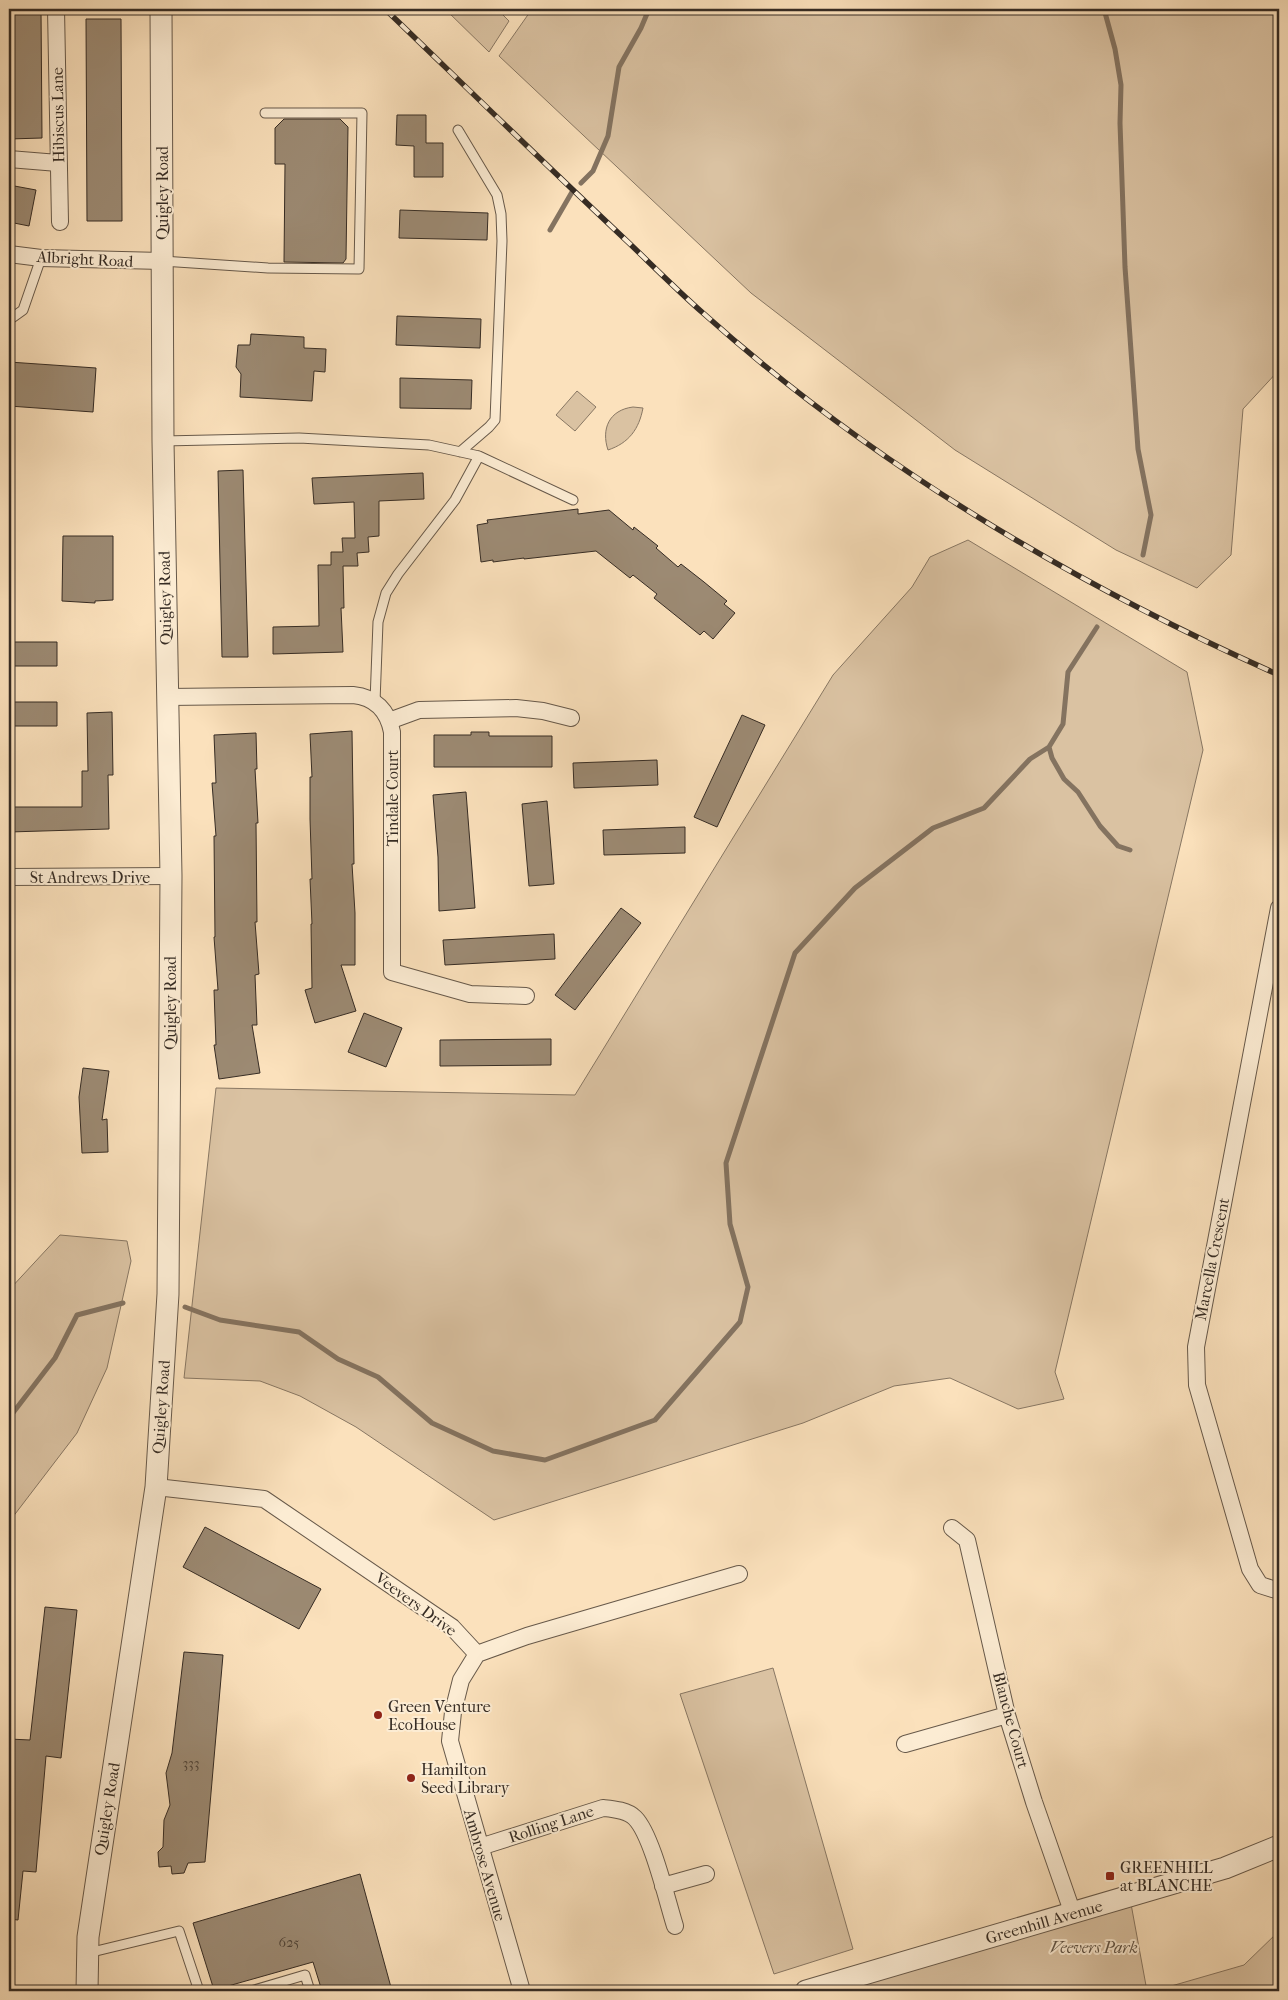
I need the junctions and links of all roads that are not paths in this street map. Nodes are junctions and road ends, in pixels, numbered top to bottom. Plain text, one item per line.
1 (56, 9) edge
2 (161, 9) edge
3 (265, 113) dead end
4 (458, 130) dead end
5 (9, 159) edge
6 (58, 164) junction
7 (60, 222) dead end
8 (9, 254) edge
9 (41, 258) junction
10 (162, 261) junction
11 (9, 320) edge
12 (163, 441) junction
13 (460, 452) junction
14 (479, 456) junction
15 (573, 500) dead end
16 (167, 697) junction
17 (375, 702) junction
18 (571, 718) dead end
19 (389, 721) junction
20 (171, 876) junction
21 (9, 877) edge
22 (1279, 908) edge
23 (526, 996) dead end
24 (156, 1487) junction
25 (952, 1528) dead end
26 (739, 1574) dead end
27 (1279, 1592) edge
28 (476, 1654) junction
29 (1007, 1715) junction
30 (905, 1744) dead end
31 (1279, 1846) edge
32 (480, 1847) junction
33 (706, 1874) dead end
34 (663, 1886) junction
35 (1073, 1914) junction
36 (675, 1926) dead end
37 (88, 1953) junction
38 (87, 1991) edge
39 (199, 1991) edge
40 (251, 1991) edge
41 (310, 1991) edge
42 (522, 1991) edge
43 (806, 1991) edge

1 - 6 street, Hibiscus Lane
2 - 10 street, Quigley Road
3 - 10 lane
4 - 13 lane
5 - 6 street
6 - 7 street, Hibiscus Lane
8 - 9 street, Albright Road
9 - 10 street, Albright Road
9 - 11 lane
10 - 12 street, Quigley Road
12 - 13 lane
12 - 16 street, Quigley Road
13 - 14 lane
14 - 15 lane
14 - 17 lane
16 - 17 street
16 - 20 street, Quigley Road
17 - 19 street, Tindale Court
18 - 19 street
19 - 23 street, Tindale Court
20 - 21 street, St Andrews Drive
20 - 24 street, Quigley Road
22 - 27 street, Marcella Crescent
24 - 28 street, Veevers Drive
24 - 37 street, Quigley Road
25 - 29 street, Blanche Court
26 - 28 street
28 - 32 street, Ambrose Avenue
29 - 30 street
29 - 35 street, Blanche Court
31 - 35 street, Greenhill Avenue
32 - 34 street, Rolling Lane
32 - 42 street, Ambrose Avenue
33 - 34 street
34 - 36 street, Rolling Lane
35 - 43 street, Greenhill Avenue
37 - 38 street, Quigley Road
37 - 39 lane
40 - 41 lane

